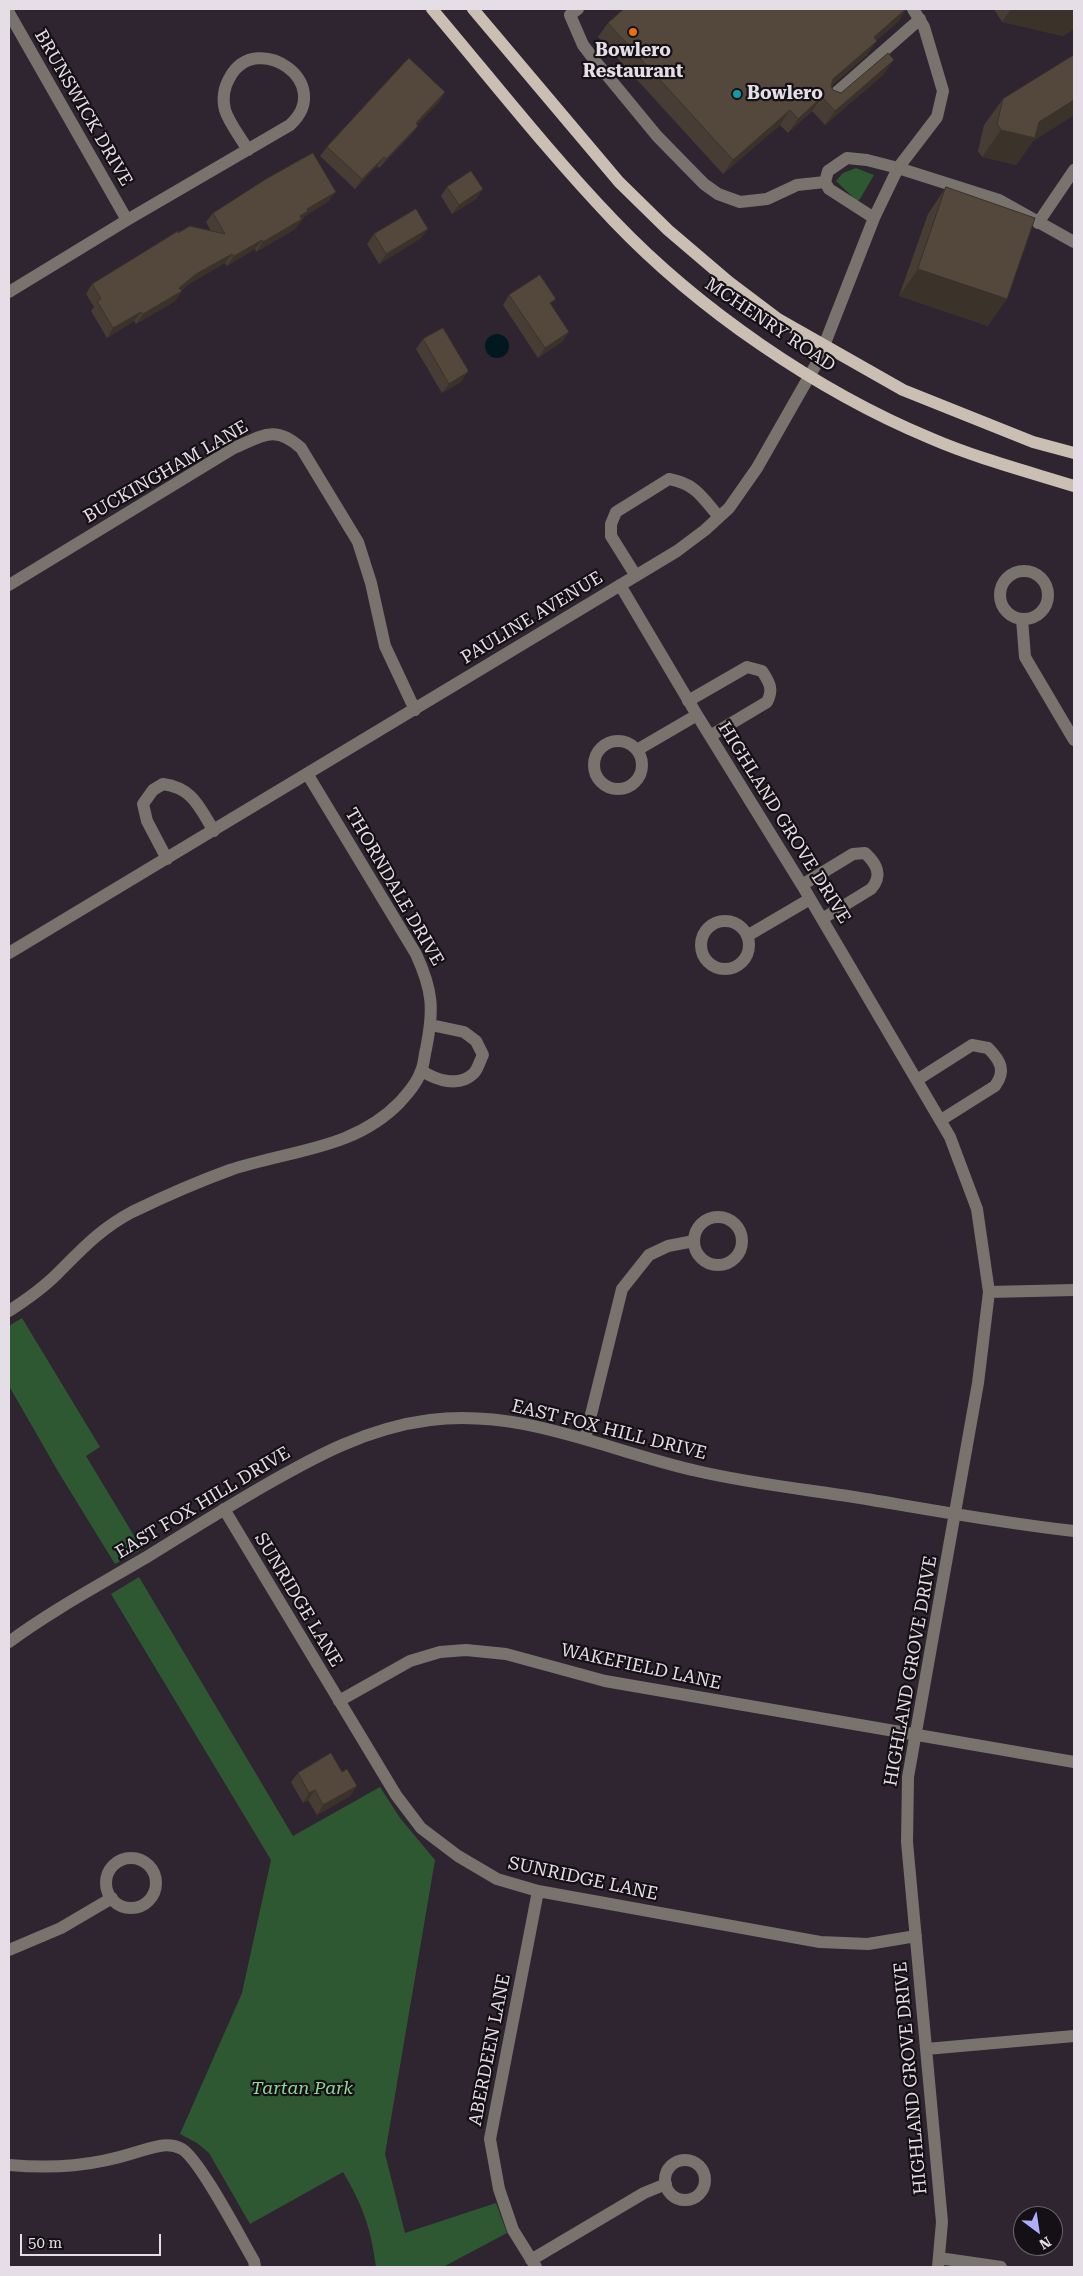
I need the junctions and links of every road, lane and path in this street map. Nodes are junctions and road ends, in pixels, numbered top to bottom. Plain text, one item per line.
1 (432, 9) edge
2 (473, 9) edge
3 (578, 9) edge
4 (9, 13) edge
5 (916, 14) edge
6 (829, 99) edge
7 (248, 150) junction
8 (898, 168) junction
9 (1074, 170) edge
10 (825, 182) junction
11 (874, 218) junction
12 (127, 220) junction
13 (1038, 223) junction
14 (1074, 242) edge
15 (9, 292) edge
16 (824, 346) junction
17 (810, 374) junction
18 (1074, 454) edge
19 (1074, 486) edge
20 (719, 517) junction
21 (636, 576) junction
22 (9, 585) edge
23 (620, 585) junction
24 (1022, 618) dead end
25 (688, 701) junction
26 (415, 710) junction
27 (697, 715) junction
28 (710, 736) junction
29 (1074, 740) edge
30 (637, 750) dead end
31 (308, 774) junction
32 (214, 831) junction
33 (167, 859) junction
34 (802, 885) junction
35 (810, 899) junction
36 (822, 919) junction
37 (747, 936) dead end
38 (9, 953) edge
39 (431, 1025) junction
40 (422, 1071) junction
41 (917, 1080) junction
42 (941, 1120) junction
43 (694, 1241) dead end
44 (1074, 1290) edge
45 (989, 1292) junction
46 (9, 1311) edge
47 (585, 1439) junction
48 (224, 1509) junction
49 (956, 1514) junction
50 (1074, 1531) edge
51 (9, 1642) edge
52 (339, 1701) junction
53 (916, 1736) junction
54 (1074, 1762) edge
55 (538, 1891) junction
56 (112, 1898) dead end
57 (916, 1936) junction
58 (9, 1950) edge
59 (1074, 2036) edge
60 (926, 2049) junction
61 (9, 2165) edge
62 (666, 2184) dead end
63 (939, 2263) edge
64 (533, 2264) edge
65 (256, 2267) edge
66 (1001, 2267) edge

1 - 17 main road, MCHENRY ROAD
2 - 16 main road, MCHENRY ROAD
3 - 10 street
4 - 12 street, BRUNSWICK DRIVE
5 - 6 street
5 - 8 street, PAULINE AVENUE
7 - 7 street
7 - 12 street
8 - 10 street
8 - 11 street, PAULINE AVENUE
8 - 13 street
9 - 13 street
10 - 11 street
11 - 16 street, PAULINE AVENUE
12 - 15 street
13 - 14 street
16 - 17 street, PAULINE AVENUE
16 - 18 main road, MCHENRY ROAD
17 - 19 main road, MCHENRY ROAD
17 - 20 street, PAULINE AVENUE
20 - 21 street, PAULINE AVENUE
20 - 21 street
21 - 23 street, PAULINE AVENUE
22 - 26 street, BUCKINGHAM LANE
23 - 25 street, HIGHLAND GROVE DRIVE
23 - 26 street, PAULINE AVENUE
24 - 29 street
25 - 27 street, HIGHLAND GROVE DRIVE
25 - 28 street
26 - 31 street, PAULINE AVENUE
27 - 28 street, HIGHLAND GROVE DRIVE
27 - 30 street
28 - 34 street, HIGHLAND GROVE DRIVE
31 - 32 street, PAULINE AVENUE
31 - 39 street, THORNDALE DRIVE
32 - 33 street, PAULINE AVENUE
32 - 33 street
33 - 38 street, PAULINE AVENUE
34 - 35 street, HIGHLAND GROVE DRIVE
34 - 36 street
35 - 36 street, HIGHLAND GROVE DRIVE
35 - 37 street
36 - 41 street, HIGHLAND GROVE DRIVE
39 - 40 street, THORNDALE DRIVE
39 - 40 street
40 - 46 street, THORNDALE DRIVE
41 - 42 street, HIGHLAND GROVE DRIVE
41 - 42 street
42 - 45 street, HIGHLAND GROVE DRIVE
43 - 47 street
44 - 45 street
45 - 49 street, HIGHLAND GROVE DRIVE
47 - 48 street, EAST FOX HILL DRIVE
47 - 49 street, EAST FOX HILL DRIVE
48 - 51 street, EAST FOX HILL DRIVE
48 - 52 street, SUNRIDGE LANE
49 - 50 street, EAST FOX HILL DRIVE
49 - 53 street, HIGHLAND GROVE DRIVE
52 - 53 street, WAKEFIELD LANE
52 - 55 street, SUNRIDGE LANE
53 - 54 street, WAKEFIELD LANE
53 - 57 street, HIGHLAND GROVE DRIVE
55 - 57 street, SUNRIDGE LANE
55 - 64 street, ABERDEEN LANE
56 - 58 street
57 - 60 street, HIGHLAND GROVE DRIVE
59 - 60 street
60 - 63 street, HIGHLAND GROVE DRIVE
61 - 65 street
62 - 64 street
63 - 66 street

